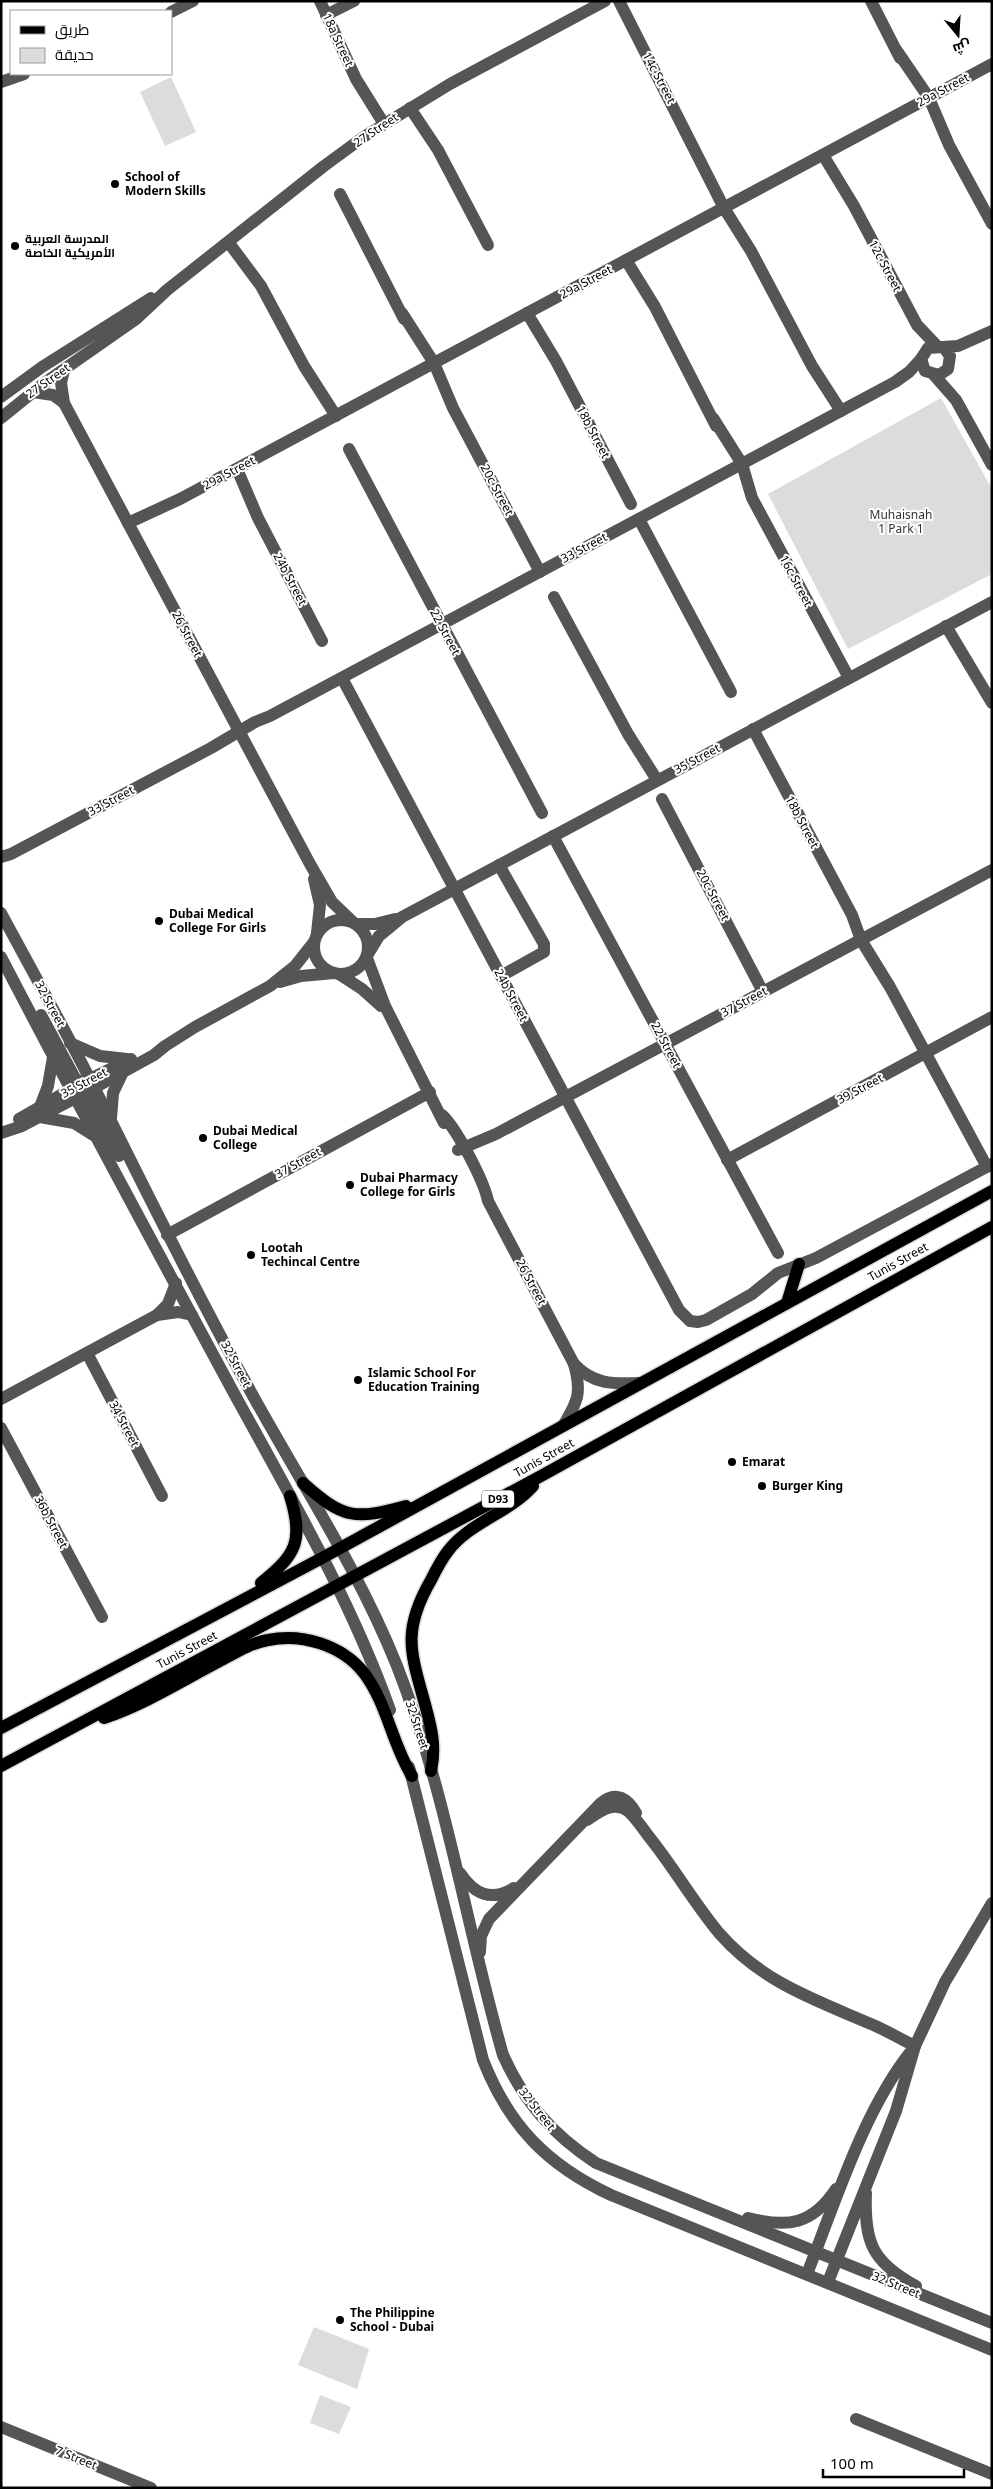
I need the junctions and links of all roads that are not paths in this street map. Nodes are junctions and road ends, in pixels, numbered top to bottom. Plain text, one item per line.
1 (192, 1) edge
2 (320, 1) edge
3 (354, 1) edge
4 (605, 1) edge
5 (618, 1) edge
6 (871, 1) edge
7 (171, 8) edge
8 (326, 15) junction
9 (992, 64) edge
10 (21, 75) edge
11 (1, 82) edge
12 (925, 100) junction
13 (414, 105) junction
14 (380, 127) junction
15 (827, 152) junction
16 (340, 194) dead end
17 (728, 206) junction
18 (992, 224) edge
19 (233, 240) junction
20 (488, 245) dead end
21 (630, 258) junction
22 (167, 290) junction
23 (531, 311) junction
24 (917, 325) junction
25 (992, 331) edge
26 (977, 339) junction
27 (940, 347) junction
28 (921, 356) junction
29 (949, 364) junction
30 (431, 365) junction
31 (64, 370) junction
32 (931, 374) junction
33 (899, 380) junction
34 (33, 392) junction
35 (1, 397) edge
36 (956, 400) junction
37 (64, 403) junction
38 (837, 413) junction
39 (1, 418) edge
40 (332, 418) junction
41 (349, 449) dead end
42 (992, 465) edge
43 (738, 466) junction
44 (233, 471) junction
45 (631, 504) dead end
46 (639, 519) junction
47 (130, 527) junction
48 (540, 572) junction
49 (554, 597) dead end
50 (992, 602) edge
51 (950, 624) junction
52 (441, 625) junction
53 (322, 641) dead end
54 (342, 678) junction
55 (849, 678) junction
56 (731, 692) dead end
57 (992, 703) edge
58 (753, 729) junction
59 (240, 733) junction
60 (654, 782) junction
61 (662, 799) dead end
62 (542, 813) dead end
63 (553, 836) junction
64 (6, 856) edge
65 (310, 864) junction
66 (500, 864) junction
67 (1, 865) edge
68 (992, 870) edge
69 (454, 888) junction
70 (1, 913) edge
71 (402, 917) junction
72 (355, 923) junction
73 (316, 938) junction
74 (864, 938) junction
75 (368, 956) junction
76 (1, 957) edge
77 (336, 974) junction
78 (501, 976) junction
79 (270, 986) junction
80 (763, 992) junction
81 (24, 1001) junction
82 (992, 1017) edge
83 (391, 1018) junction
84 (70, 1042) junction
85 (665, 1044) junction
86 (165, 1046) junction
87 (925, 1053) junction
88 (53, 1057) junction
89 (130, 1059) junction
90 (123, 1072) junction
91 (82, 1089) junction
92 (430, 1092) junction
93 (566, 1097) junction
94 (40, 1112) junction
95 (110, 1121) junction
96 (5, 1131) edge
97 (96, 1138) junction
98 (462, 1152) junction
99 (728, 1160) junction
100 (989, 1166) edge
101 (992, 1192) edge
102 (148, 1199) junction
103 (992, 1227) edge
104 (167, 1235) junction
105 (778, 1253) dead end
106 (799, 1264) junction
107 (778, 1273) junction
108 (794, 1278) junction
109 (176, 1283) junction
110 (787, 1303) junction
111 (156, 1315) junction
112 (192, 1315) junction
113 (87, 1353) junction
114 (574, 1364) junction
115 (640, 1384) junction
116 (1, 1399) edge
117 (563, 1426) junction
118 (1, 1428) edge
119 (541, 1476) junction
120 (303, 1483) junction
121 (162, 1496) dead end
122 (290, 1496) junction
123 (425, 1501) junction
124 (340, 1548) junction
125 (322, 1558) junction
126 (356, 1575) junction
127 (336, 1586) junction
128 (240, 1600) junction
129 (102, 1617) dead end
130 (78, 1725) junction
131 (1, 1728) edge
132 (1, 1766) edge
133 (431, 1771) junction
134 (412, 1776) junction
135 (455, 1865) junction
136 (524, 1882) junction
137 (992, 1903) edge
138 (481, 1966) junction
139 (917, 2042) junction
140 (847, 2172) junction
141 (866, 2182) junction
142 (704, 2208) junction
143 (816, 2253) junction
144 (836, 2261) junction
145 (807, 2274) junction
146 (828, 2282) junction
147 (973, 2316) junction
148 (992, 2323) edge
149 (992, 2350) edge
150 (856, 2419) dead end
151 (1, 2427) edge
152 (992, 2474) edge
153 (151, 2488) edge

1 - 7 street
2 - 8 street, 18a Street
3 - 8 street
4 - 13 street, 27 Street
5 - 17 street, 14c Street
6 - 12 street
8 - 14 street, 18a Street
9 - 12 street, 29a Street
10 - 11 street
12 - 15 street, 29a Street
12 - 18 street
13 - 14 street, 27 Street
13 - 20 street
14 - 19 street, 27 Street
15 - 17 street, 29a Street
15 - 24 street, 12c Street
16 - 30 street, 20c Street
17 - 21 street, 29a Street
17 - 38 street, 14c Street
19 - 22 street, 27 Street
19 - 40 street
21 - 23 street, 29a Street
21 - 43 street, 16c Street
22 - 31 street, 27 Street
22 - 35 street, 27 Street
23 - 30 street, 29a Street
23 - 45 street, 18b Street
24 - 27 street, 12c Street
24 - 28 street, 12c Street
25 - 26 street
26 - 27 street
26 - 29 street
27 - 28 street
27 - 29 street
28 - 32 street
28 - 33 street, 33 Street
29 - 32 street
29 - 36 street
30 - 40 street, 29a Street
30 - 48 street, 20c Street
31 - 34 street, 27 Street
31 - 37 street, 26 Street
32 - 33 street, 33 Street
32 - 36 street
33 - 38 street, 33 Street
34 - 37 street
34 - 39 street, 27 Street
36 - 42 street
37 - 47 street, 26 Street
38 - 43 street, 33 Street
40 - 44 street, 29a Street
41 - 52 street, 22 Street
43 - 46 street, 33 Street
43 - 55 street, 16c Street
44 - 47 street, 29a Street
44 - 53 street, 24b Street
46 - 48 street, 33 Street
46 - 56 street
47 - 59 street, 26 Street
48 - 52 street, 33 Street
49 - 60 street
50 - 51 street, 35 Street
51 - 55 street, 35 Street
51 - 57 street
52 - 54 street, 33 Street
52 - 62 street, 22 Street
54 - 59 street, 33 Street
54 - 69 street, 24b Street
55 - 58 street, 35 Street
58 - 60 street, 35 Street
58 - 74 street, 18b Street
59 - 64 street, 33 Street
59 - 65 street, 26 Street
60 - 63 street, 35 Street
61 - 80 street, 20c Street
63 - 66 street, 35 Street
63 - 85 street, 22 Street
64 - 67 street, 33 Street
65 - 72 street, 26 Street
65 - 73 street, 26 Street
66 - 69 street, 35 Street
66 - 78 street
68 - 74 street, 37 Street
69 - 71 street, 35 Street
69 - 78 street, 24b Street
70 - 84 street, 32 Street
71 - 72 street, 35 Street
71 - 75 street, 35 Street
72 - 73 street
72 - 75 street
73 - 77 street
73 - 79 street, 35 Street
74 - 80 street, 37 Street
74 - 87 street, 18b Street
75 - 77 street
75 - 83 street, 26 Street
76 - 81 street, 32 Street
77 - 79 street, 35 Street
77 - 83 street, 26 Street
78 - 93 street, 24b Street
79 - 86 street, 35 Street
80 - 85 street, 37 Street
81 - 88 street, 32 Street
81 - 91 street
82 - 87 street, 39 Street
83 - 92 street, 26 Street
84 - 89 street
84 - 91 street, 32 Street
85 - 93 street, 37 Street
85 - 99 street, 22 Street
86 - 89 street, 35 Street
86 - 90 street, 35 Street
87 - 99 street, 39 Street
87 - 100 street, 18b Street
88 - 91 street, 32 Street
88 - 94 street
89 - 91 street, 35 Street
90 - 91 street, 35 Street
90 - 95 street
91 - 94 street, 35 Street
91 - 95 street, 32 Street
91 - 97 street, 32 Street
91 - 102 street
92 - 98 street, 26 Street
92 - 104 street, 37 Street
93 - 98 street, 37 Street
93 - 107 street, 24b Street
94 - 96 street, 35 Street
94 - 97 street
95 - 102 street, 32 Street
97 - 109 street, 32 Street
98 - 114 street, 26 Street
99 - 105 street, 22 Street
100 - 106 street
101 - 110 main road, Tunis Street / D93
102 - 104 street, 32 Street
103 - 119 main road, Tunis Street / D93
104 - 120 street, 32 Street
106 - 107 street
106 - 108 main road
107 - 108 street
108 - 110 main road
109 - 111 street
109 - 112 street, 32 Street
110 - 115 main road, Tunis Street / D93
111 - 112 street
111 - 113 street
112 - 122 street, 32 Street
113 - 116 street
113 - 121 street, 34 Street
114 - 115 street, 26 Street
114 - 117 street, 26 Street
115 - 117 main road, Tunis Street / D93
117 - 123 main road, Tunis Street / D93
118 - 129 street, 36b Street
119 - 126 main road, Tunis Street / D93
119 - 133 main road
120 - 123 main road
120 - 124 street, 32 Street
122 - 125 street, 32 Street
122 - 128 main road
123 - 124 main road, Tunis Street / D93
124 - 125 main road, Tunis Street / D93
124 - 126 street, 32 Street
125 - 127 street, 32 Street
125 - 128 main road, Tunis Street / D93
126 - 127 main road, Tunis Street / D93
126 - 133 street, 32 Street
127 - 130 main road, Tunis Street / D93
127 - 134 street, 32 Street
128 - 131 main road, Tunis Street / D93
130 - 132 main road, Tunis Street / D93
130 - 134 main road
133 - 135 street, 32 Street
134 - 145 street, 32 Street
135 - 136 street
135 - 138 street, 32 Street
136 - 138 street
136 - 139 street
137 - 139 street
138 - 142 street, 32 Street
139 - 140 street
139 - 141 street
140 - 142 street
140 - 143 street
141 - 144 street
141 - 147 street
142 - 143 street, 32 Street
143 - 144 street, 32 Street
143 - 145 street
144 - 146 street
144 - 147 street, 32 Street
145 - 146 street, 32 Street
146 - 149 street, 32 Street
147 - 148 street, 32 Street
150 - 152 street
151 - 153 street, 7 Street

